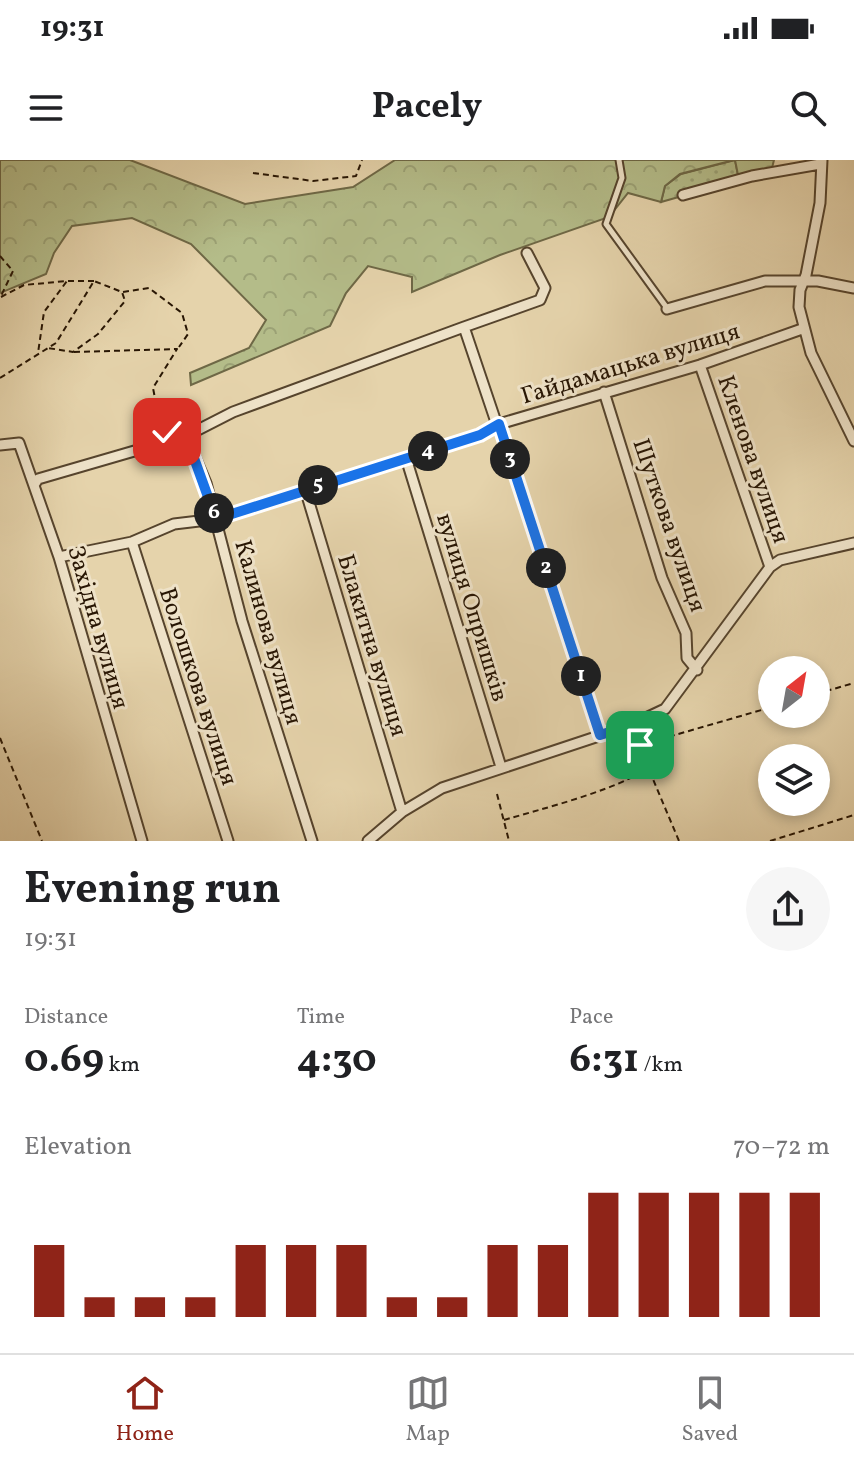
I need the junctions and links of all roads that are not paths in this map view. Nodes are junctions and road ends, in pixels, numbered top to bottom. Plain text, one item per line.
1 (619, 160) edge
2 (821, 162) edge
3 (683, 195) dead end
4 (527, 253) dead end
5 (803, 283) junction
6 (854, 288) edge
7 (667, 309) joint
8 (464, 327) junction
9 (802, 329) junction
10 (700, 365) junction
11 (604, 392) junction
12 (498, 426) junction
13 (186, 436) junction
14 (854, 441) edge
15 (0, 445) edge
16 (406, 458) junction
17 (34, 485) junction
18 (305, 489) junction
19 (216, 519) junction
20 (132, 542) junction
21 (854, 543) edge
22 (59, 557) junction
23 (770, 567) junction
24 (697, 670) junction
25 (600, 735) junction
26 (501, 767) junction
27 (402, 812) junction
28 (142, 841) edge
29 (228, 841) edge
30 (312, 841) edge
31 (368, 841) edge

1 - 7 lane
2 - 3 street
2 - 5 street
4 - 8 street
5 - 6 street
5 - 7 street
5 - 9 street
8 - 12 street
8 - 13 street
9 - 10 street, Гайдамацька вулиця
9 - 14 street
10 - 11 street, Гайдамацька вулиця
10 - 23 street, Кленова вулиця
11 - 12 street, Гайдамацька вулиця
11 - 24 street, Шуткова вулиця
12 - 16 street, Гайдамацька вулиця
12 - 25 street
13 - 17 street
13 - 19 street, Калинова вулиця
15 - 17 street, Західна вулиця
16 - 18 street, Гайдамацька вулиця
16 - 26 street, вулиця Опришків
17 - 22 street, Західна вулиця
18 - 19 street, Гайдамацька вулиця
18 - 27 street, Блакитна вулиця
19 - 20 street, Гайдамацька вулиця
19 - 30 street, Калинова вулиця
20 - 22 street, Гайдамацька вулиця
20 - 29 street, Волошкова вулиця
21 - 23 street
22 - 28 street, Західна вулиця
23 - 24 street
24 - 25 street
25 - 26 street
26 - 27 street
27 - 31 street

